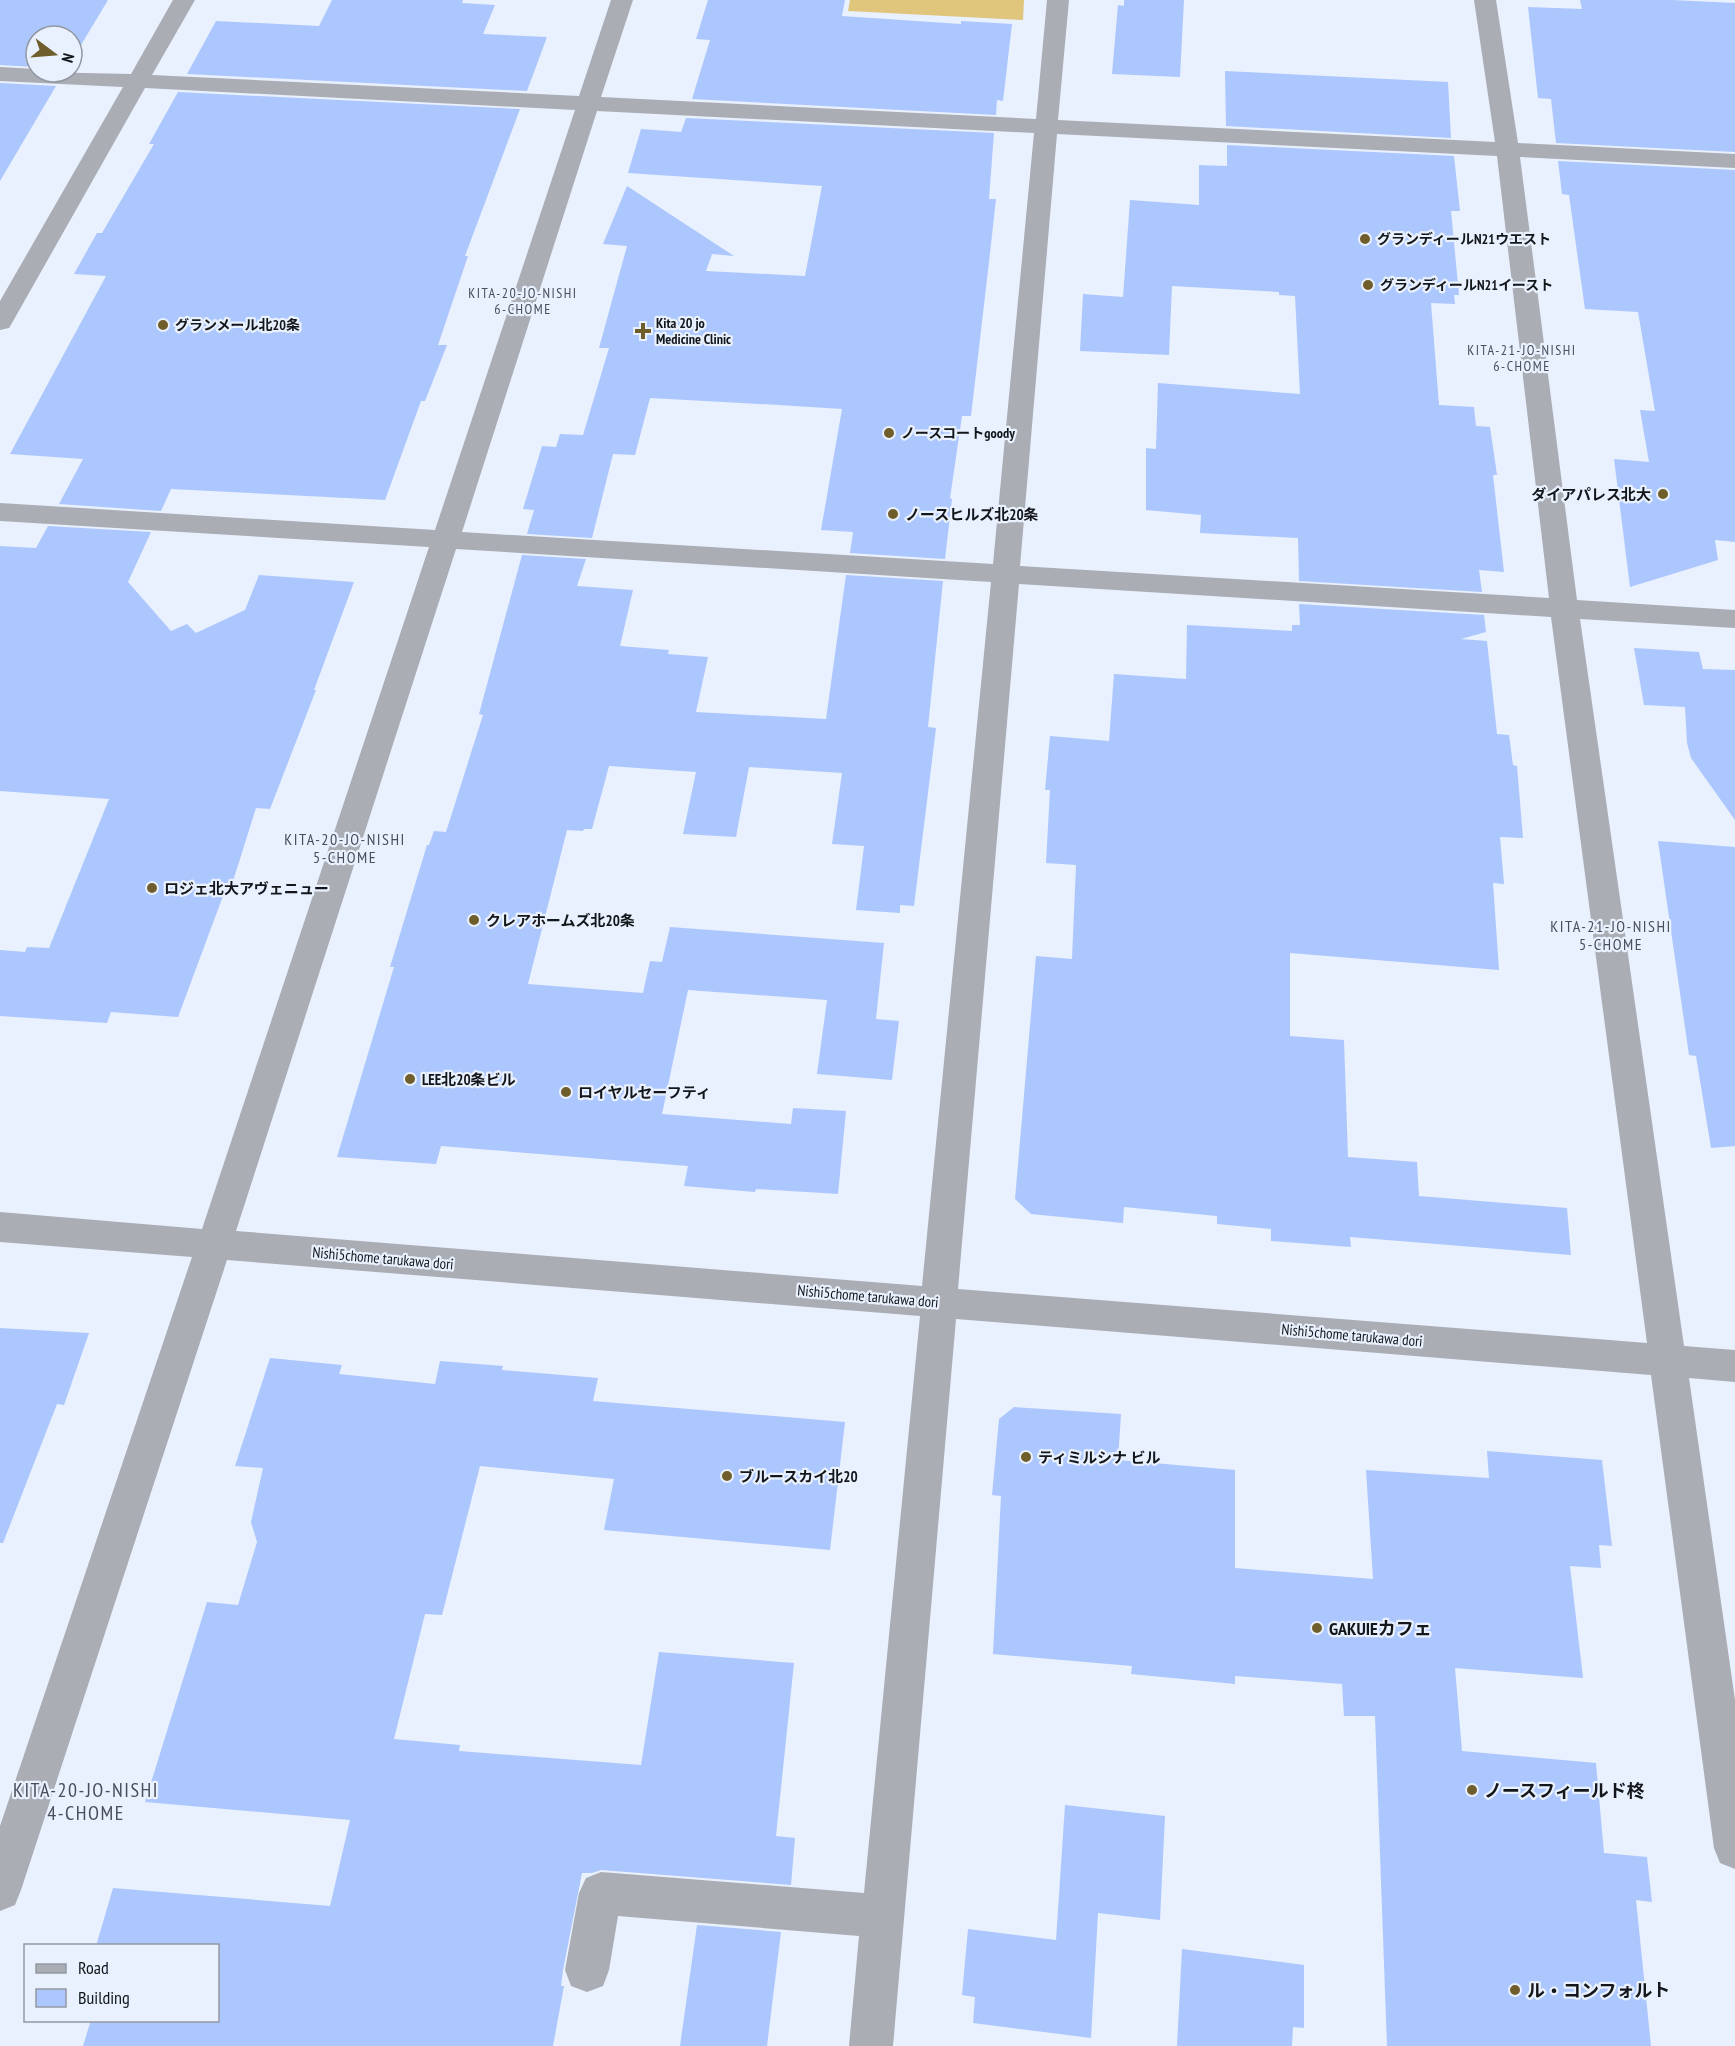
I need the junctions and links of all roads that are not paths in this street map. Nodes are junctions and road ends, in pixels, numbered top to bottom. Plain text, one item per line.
1 (184, 0) edge
2 (622, 0) edge
3 (1058, 0) edge
4 (1485, 0) edge
5 (0, 74) edge
6 (137, 81) junction
7 (588, 104) junction
8 (1046, 126) junction
9 (1508, 150) junction
10 (1735, 161) edge
11 (0, 323) edge
12 (0, 512) edge
13 (444, 540) junction
14 (1006, 575) junction
15 (1564, 609) junction
16 (1735, 619) edge
17 (0, 1227) edge
18 (213, 1244) junction
19 (939, 1302) junction
20 (1669, 1361) junction
21 (1735, 1366) edge
22 (1735, 1848) edge
23 (0, 1890) edge
24 (883, 1916) junction
25 (587, 1970) dead end
26 (871, 2046) edge

1 - 6 street
2 - 7 street
3 - 8 street
4 - 9 street
5 - 6 street
6 - 7 street
6 - 11 street
7 - 8 street
7 - 13 street
8 - 9 street
8 - 14 street
9 - 10 street
9 - 15 street
12 - 13 street
13 - 14 street
13 - 18 street
14 - 15 street
14 - 19 street
15 - 16 street
15 - 20 street
17 - 18 street, Nishi5chome tarukawa dori
18 - 19 street, Nishi5chome tarukawa dori
18 - 23 street
19 - 20 street, Nishi5chome tarukawa dori
19 - 24 street
20 - 21 street, Nishi5chome tarukawa dori
20 - 22 street
24 - 25 street
24 - 26 street

